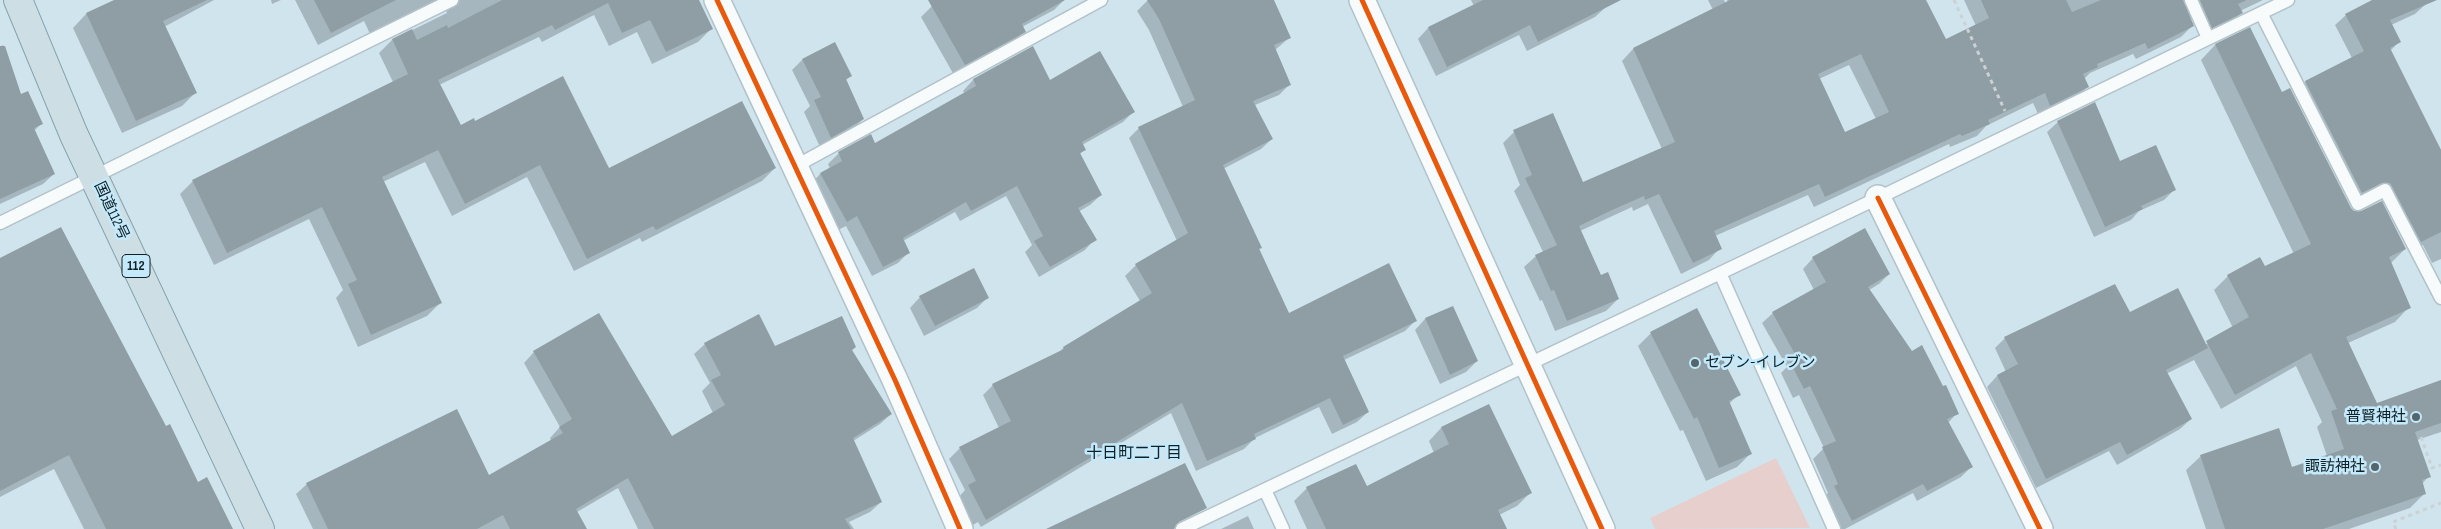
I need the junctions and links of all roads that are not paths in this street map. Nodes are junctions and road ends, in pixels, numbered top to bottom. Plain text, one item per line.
1 (18, 0) edge
2 (452, 0) edge
3 (717, 0) edge
4 (1101, 0) edge
5 (1362, 0) edge
6 (2191, 0) edge
7 (2288, 0) edge
8 (2261, 13) junction
9 (2208, 38) junction
10 (794, 166) junction
11 (94, 176) junction
12 (1878, 198) junction
13 (0, 223) edge
14 (1720, 274) junction
15 (2441, 298) edge
16 (1527, 365) junction
17 (1265, 490) junction
18 (260, 529) edge
19 (960, 529) edge
20 (1182, 529) edge
21 (1283, 529) edge
22 (1602, 529) edge
23 (1834, 529) edge
24 (2040, 529) edge

1 - 11 highway, 国道112号 / 112
2 - 11 lane
3 - 10 street
4 - 10 lane
5 - 16 street
6 - 9 lane
7 - 8 lane
8 - 9 lane
8 - 15 lane
9 - 12 lane
10 - 19 street
11 - 13 lane
11 - 18 highway, 国道112号 / 112
12 - 14 lane
12 - 24 street
14 - 16 lane
14 - 23 lane
16 - 17 lane
16 - 22 street
17 - 20 lane
17 - 21 lane

